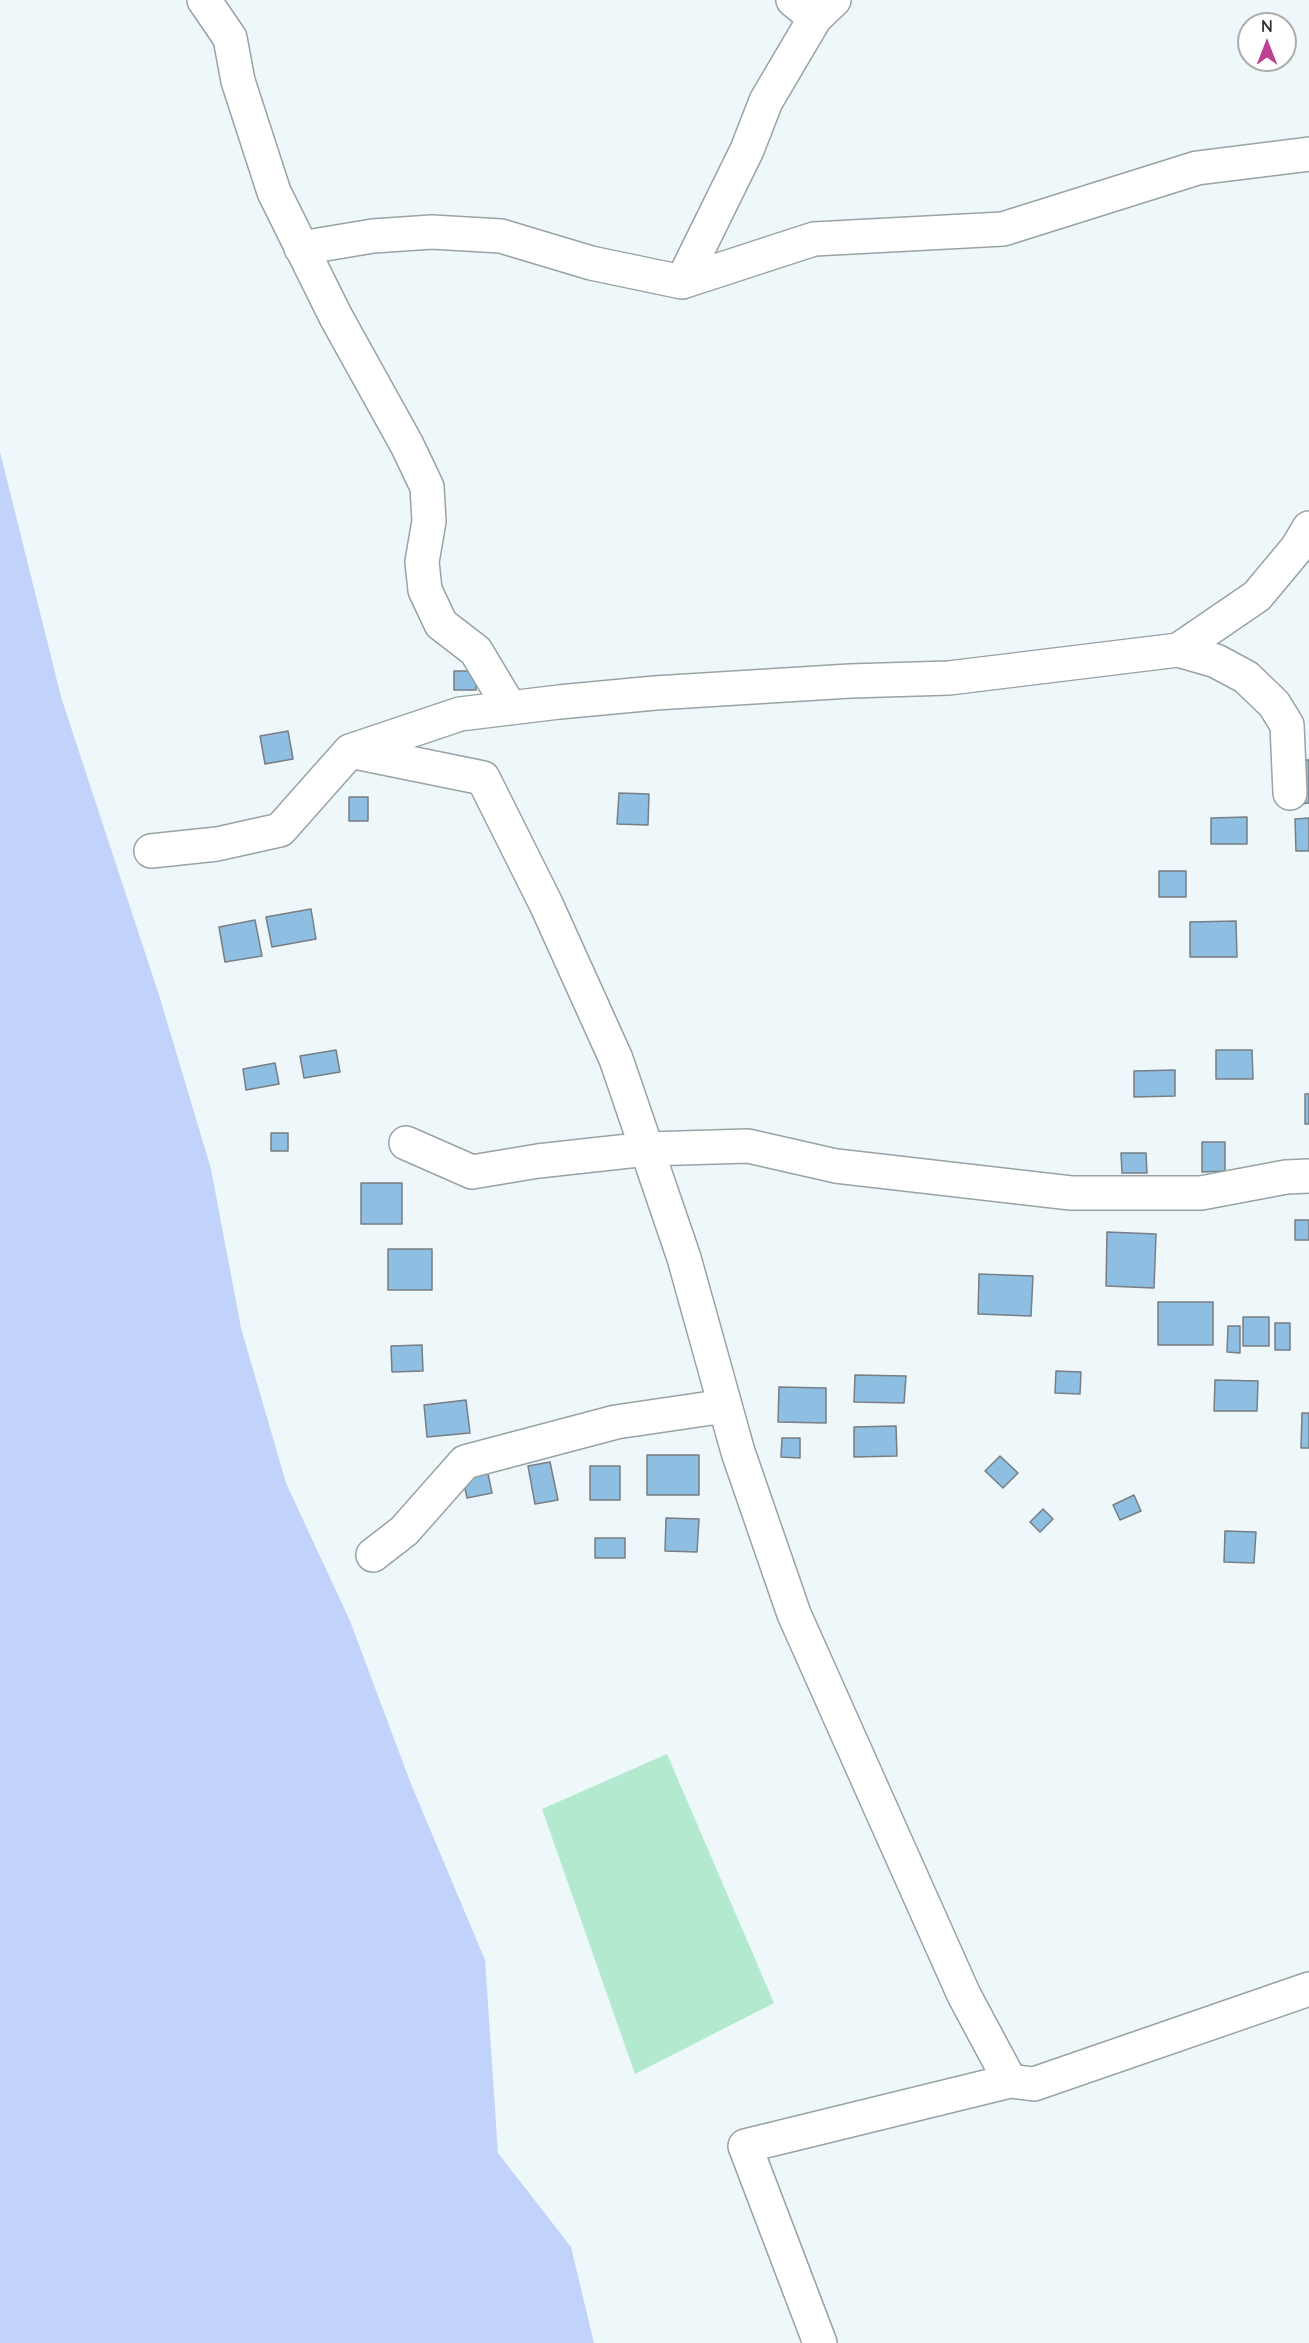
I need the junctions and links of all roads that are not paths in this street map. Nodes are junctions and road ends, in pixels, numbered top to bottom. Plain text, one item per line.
1 (204, 0) edge
2 (814, 6) edge
3 (1309, 154) edge
4 (302, 248) junction
5 (682, 282) junction
6 (1309, 528) edge
7 (1178, 650) junction
8 (510, 708) junction
9 (350, 752) junction
10 (1290, 793) dead end
11 (151, 851) dead end
12 (406, 1143) dead end
13 (647, 1149) junction
14 (1309, 1176) edge
15 (725, 1406) junction
16 (373, 1555) dead end
17 (1309, 1989) edge
18 (1010, 2081) junction
19 (820, 2343) edge

1 - 4 street
2 - 5 street
3 - 5 street
4 - 5 street
4 - 8 street
6 - 7 street
7 - 8 street
7 - 10 street
8 - 9 street
9 - 11 street
9 - 13 street
12 - 13 street
13 - 14 street
13 - 15 street
15 - 16 street
15 - 18 street
17 - 18 street
18 - 19 street

